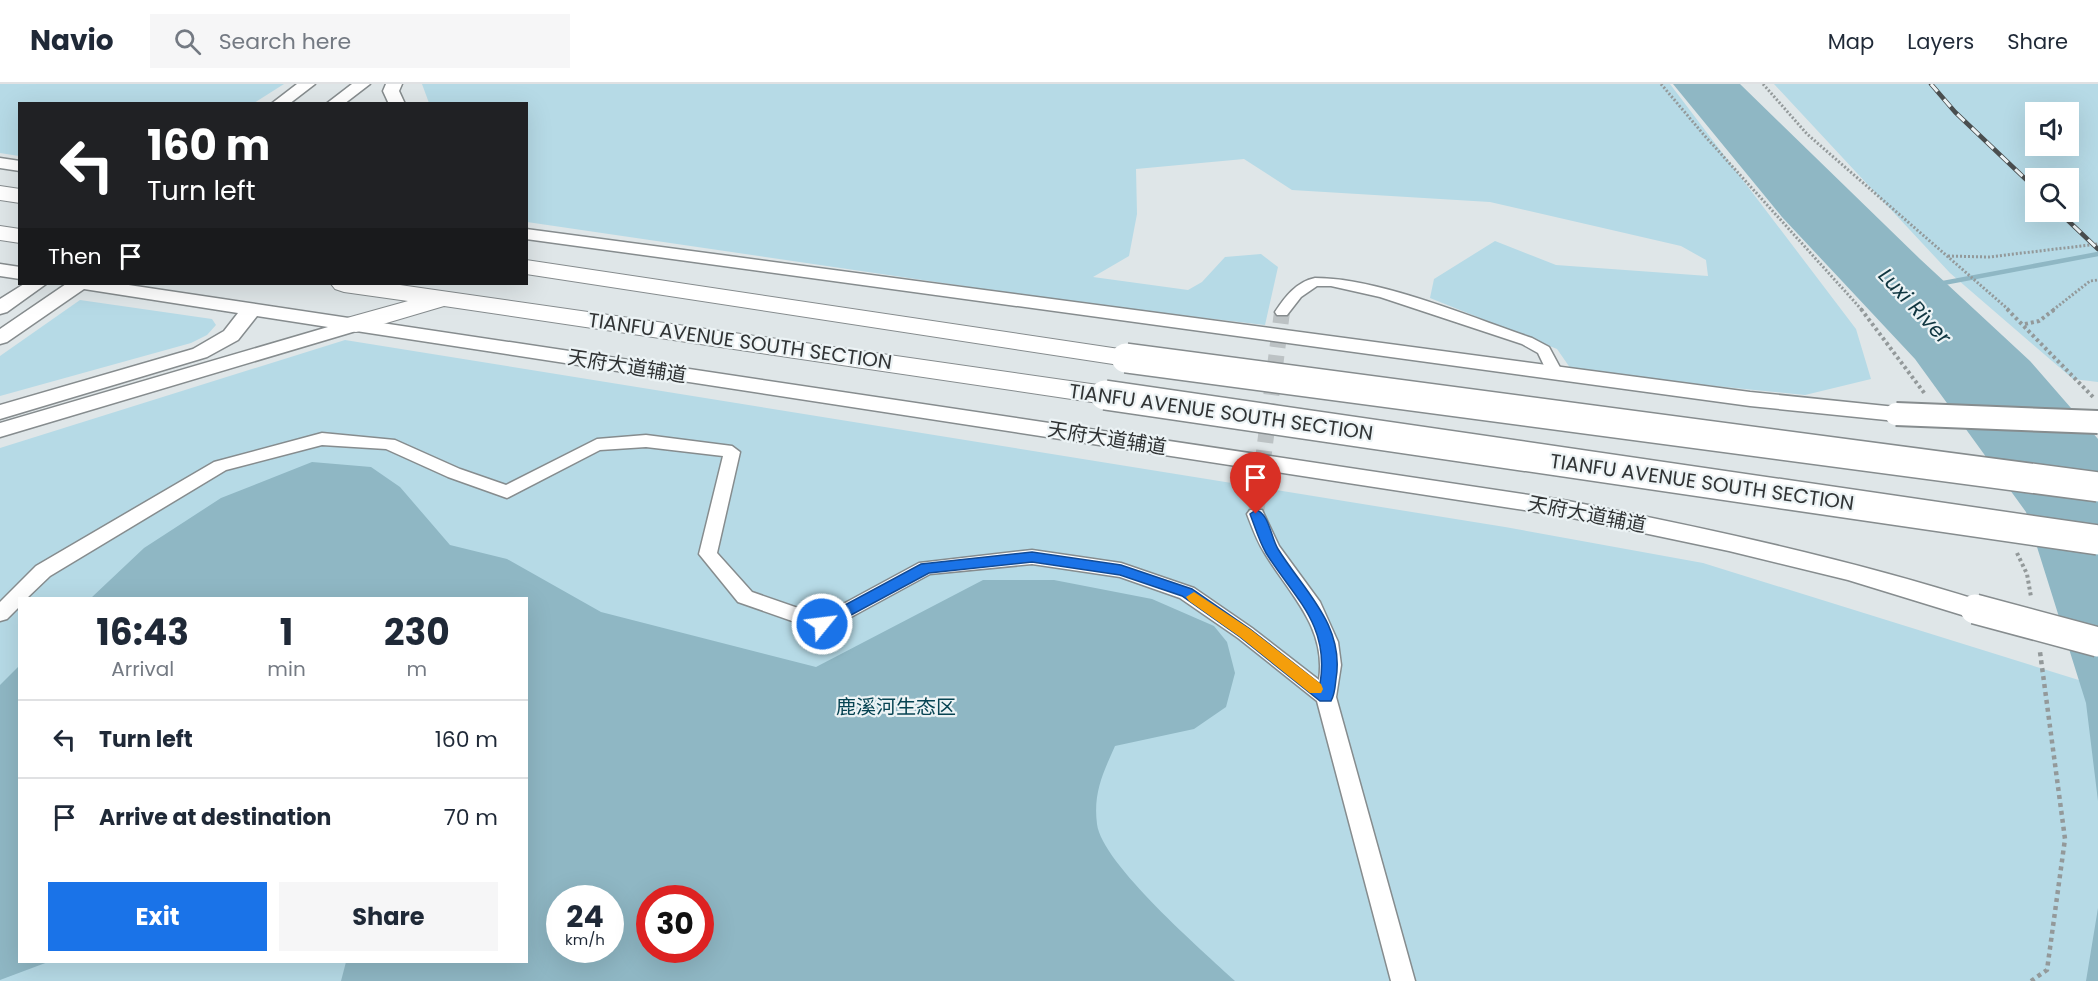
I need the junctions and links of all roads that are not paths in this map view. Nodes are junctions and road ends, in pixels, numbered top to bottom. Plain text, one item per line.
1 (342, 84) edge
2 (362, 84) edge
3 (394, 84) edge
4 (313, 93) edge
5 (284, 102) edge
6 (336, 102) edge
7 (396, 102) edge
8 (0, 163) edge
9 (18, 166) edge
10 (0, 193) edge
11 (18, 196) edge
12 (0, 233) edge
13 (528, 234) edge
14 (18, 236) edge
15 (528, 267) edge
16 (0, 270) edge
17 (18, 274) edge
18 (18, 275) edge
19 (34, 285) edge
20 (53, 285) edge
21 (77, 285) edge
22 (97, 285) edge
23 (351, 285) edge
24 (0, 288) edge
25 (444, 298) junction
26 (0, 308) edge
27 (250, 308) junction
28 (1282, 312) tunnel mouth
29 (0, 321) edge
30 (356, 324) junction
31 (0, 338) edge
32 (1555, 373) junction
33 (0, 412) edge
34 (2098, 422) edge
35 (0, 430) edge
36 (2098, 487) edge
37 (1256, 514) tunnel mouth
38 (2098, 540) edge
39 (0, 614) edge
40 (2098, 642) edge
41 (1326, 697) junction
42 (1403, 981) edge

1 - 4 street
2 - 6 street
3 - 7 street
4 - 5 street
8 - 9 street
10 - 11 highway
12 - 14 highway
13 - 32 street
15 - 36 highway, TIANFU AVENUE SOUTH SECTION, bridge
16 - 17 street
18 - 24 street
19 - 26 street
20 - 29 street
21 - 31 street
22 - 27 street, 天府大道辅道
23 - 25 highway, TIANFU AVENUE SOUTH SECTION
25 - 30 highway
25 - 38 highway, TIANFU AVENUE SOUTH SECTION, bridge
27 - 30 street, 天府大道辅道
27 - 33 street
28 - 32 street
30 - 35 street
30 - 40 street, 天府大道辅道, bridge
32 - 34 street, bridge
37 - 41 street
39 - 41 street
41 - 42 street

